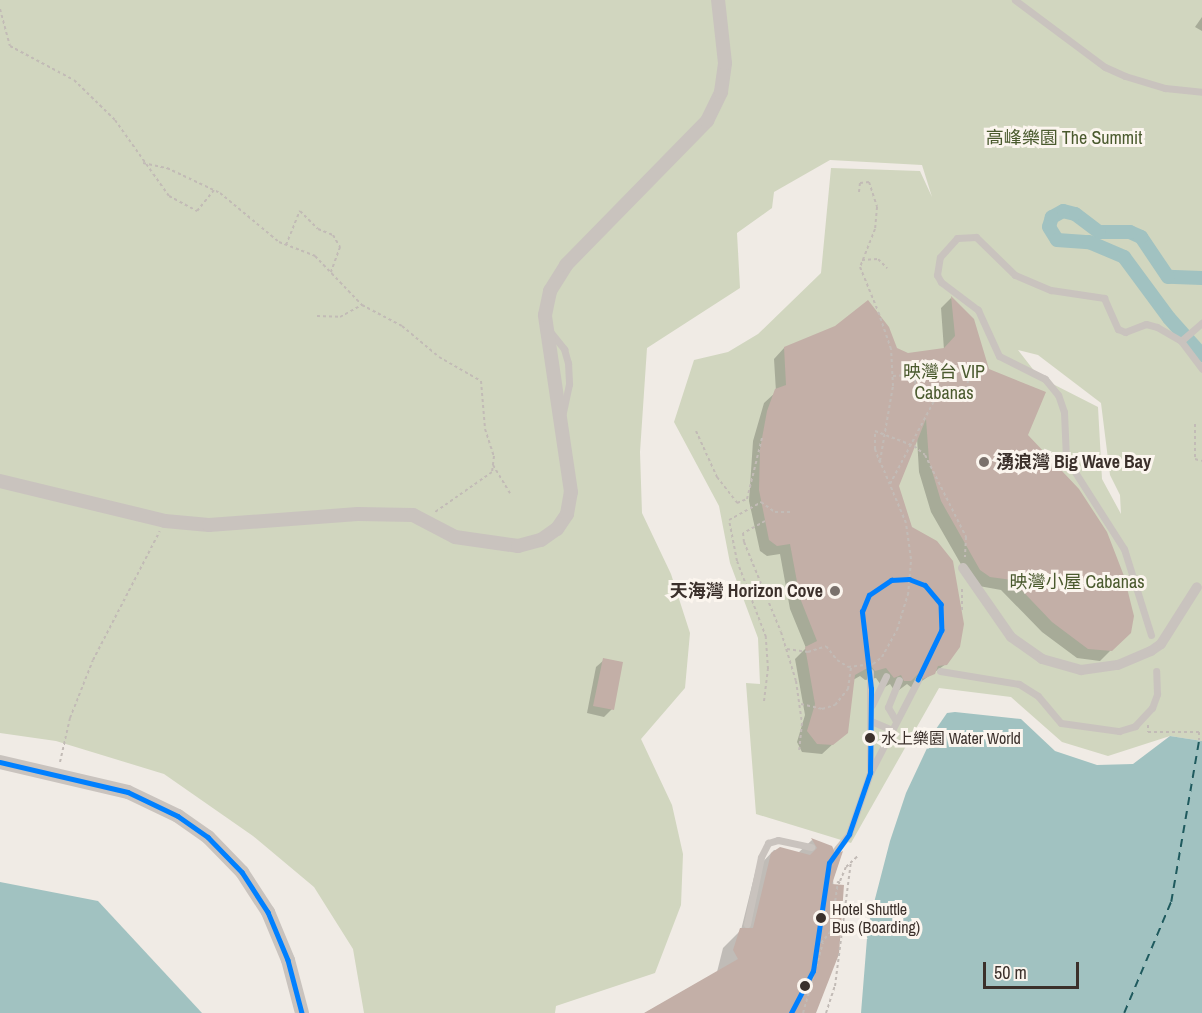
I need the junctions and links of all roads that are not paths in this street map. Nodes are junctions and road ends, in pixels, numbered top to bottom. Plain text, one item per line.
1 (718, 0) edge
2 (1014, 0) edge
3 (1202, 92) edge
4 (1202, 323) edge
5 (1180, 341) junction
6 (1202, 369) edge
7 (0, 481) edge
8 (963, 568) dead end
9 (1197, 587) dead end
10 (1151, 635) dead end
11 (940, 671) dead end
12 (1156, 671) dead end
13 (870, 672) dead end
14 (886, 676) dead end
15 (899, 680) dead end
16 (918, 680) dead end
17 (871, 708) junction
18 (871, 721) junction
19 (897, 721) junction
20 (892, 730) junction
21 (0, 762) edge
22 (870, 773) junction
23 (811, 847) dead end
24 (837, 849) dead end
25 (747, 924) dead end
26 (302, 1013) edge

1 - 7 street
2 - 3 lane
4 - 5 lane
5 - 6 lane
5 - 10 lane
8 - 9 street
11 - 12 lane
13 - 17 lane
14 - 17 lane
15 - 19 lane
16 - 19 lane
17 - 18 lane
18 - 20 lane
18 - 22 lane
19 - 20 lane
20 - 22 lane
21 - 26 street
22 - 24 lane
23 - 25 lane

